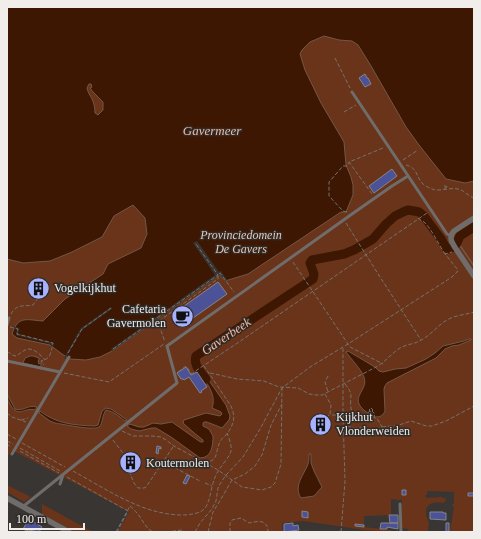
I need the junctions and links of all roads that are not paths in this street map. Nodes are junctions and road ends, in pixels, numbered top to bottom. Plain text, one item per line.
1 (352, 92) road end
2 (408, 176) junction
3 (474, 218) edge
4 (450, 236) junction
5 (474, 276) edge
6 (9, 318) road end
7 (7, 325) edge
8 (68, 355) road end
9 (7, 361) edge
10 (60, 372) junction
11 (12, 454) dead end
12 (64, 474) junction
13 (60, 484) dead end
14 (7, 498) edge
15 (400, 504) dead end
16 (24, 507) junction
17 (69, 532) edge
18 (401, 532) edge

1 - 2 lane
2 - 4 lane
2 - 12 lane
3 - 4 street
4 - 5 street
6 - 7 lane
8 - 10 lane
9 - 10 lane
10 - 11 lane
12 - 13 lane
12 - 16 lane
14 - 16 street
15 - 18 lane
16 - 17 street

